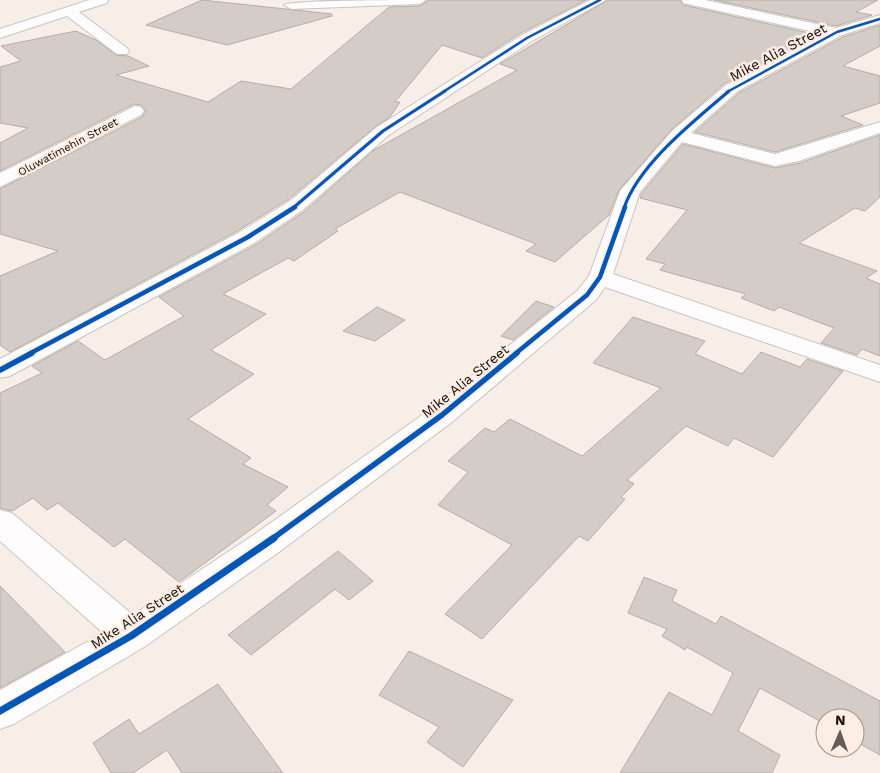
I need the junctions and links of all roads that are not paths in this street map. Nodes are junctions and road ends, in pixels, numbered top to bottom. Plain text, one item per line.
1 (100, 0) edge
2 (420, 0) edge
3 (600, 0) edge
4 (688, 0) edge
5 (295, 2) edge
6 (69, 11) junction
7 (280, 16) dead end
8 (880, 18) edge
9 (2, 32) edge
10 (837, 32) junction
11 (122, 51) dead end
12 (135, 111) dead end
13 (880, 127) edge
14 (678, 135) junction
15 (0, 181) edge
16 (600, 277) junction
17 (0, 370) edge
18 (880, 374) edge
19 (0, 522) edge
20 (131, 636) junction
21 (0, 712) edge

1 - 6 street
2 - 5 street
3 - 17 street
4 - 10 street
5 - 7 street
6 - 9 street
6 - 11 street
8 - 10 street, Mike Alia Street
10 - 14 street, Mike Alia Street
12 - 15 street, Oluwatimehin Street
13 - 14 street
14 - 16 street, Mike Alia Street
16 - 18 street
16 - 20 street, Mike Alia Street
19 - 20 street
20 - 21 street, Mike Alia Street

